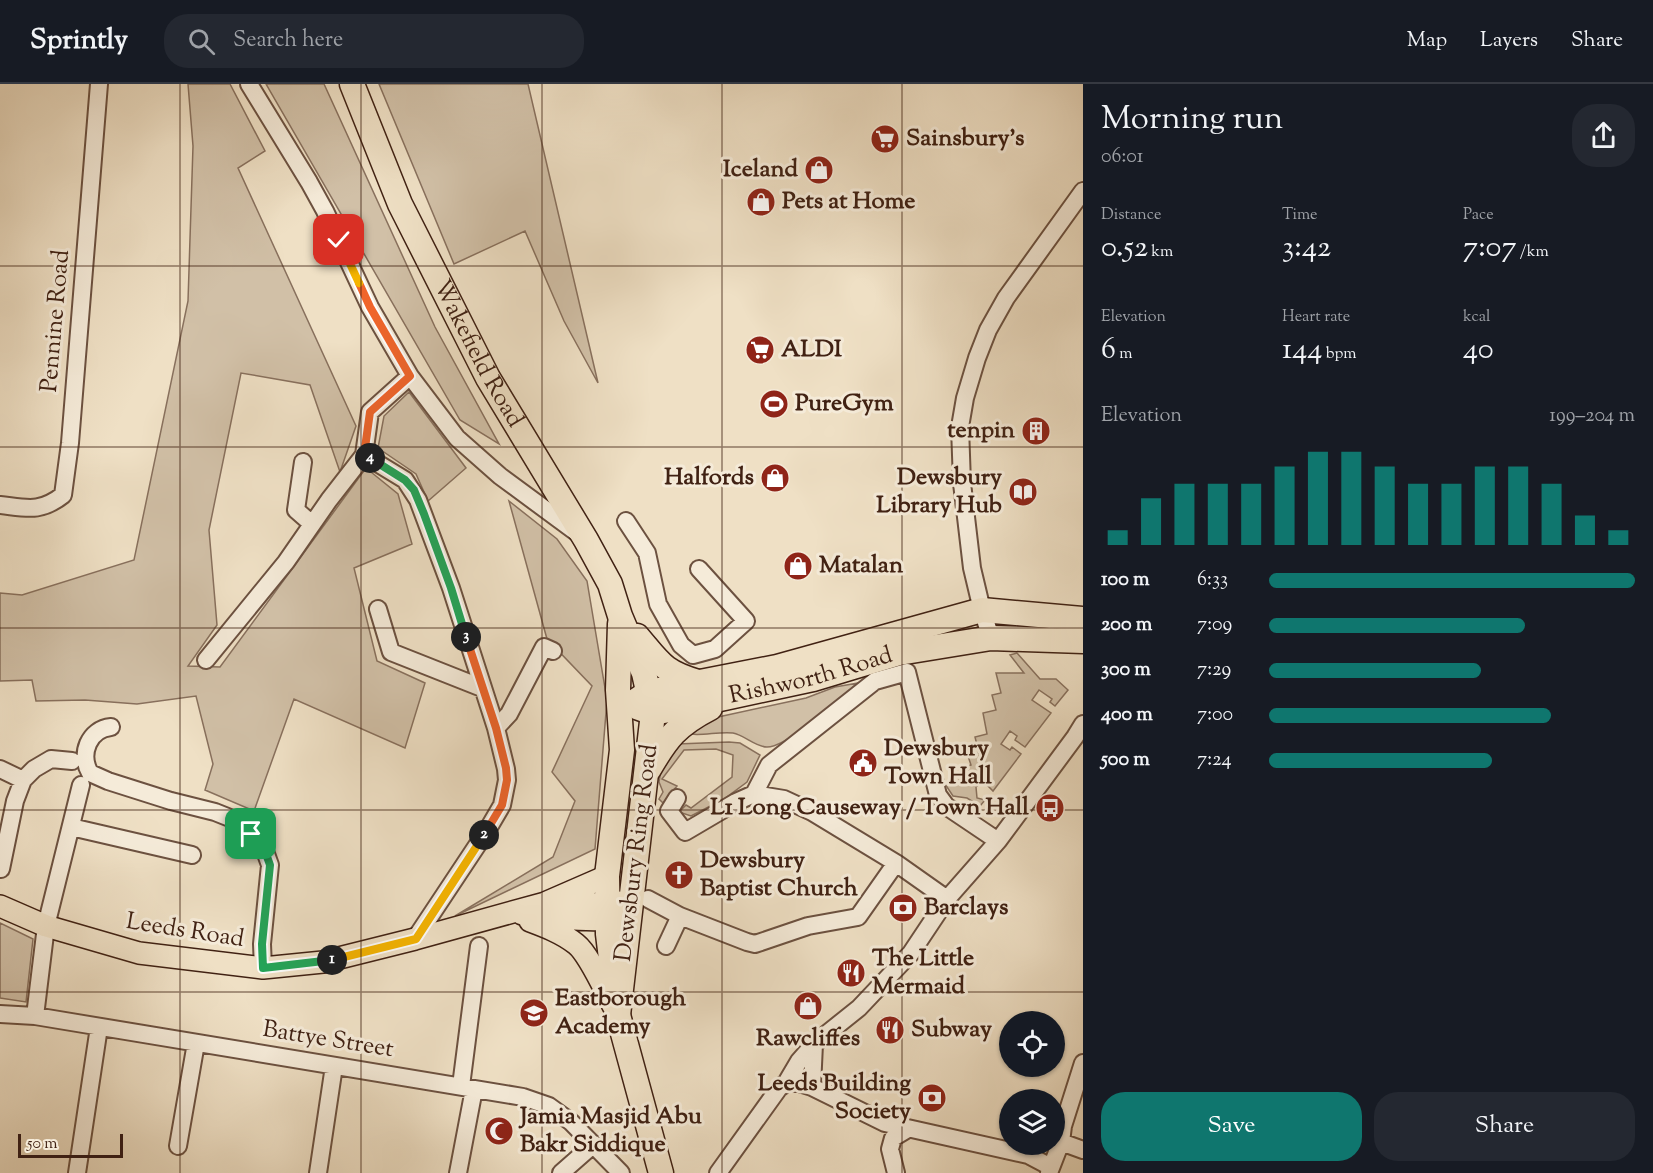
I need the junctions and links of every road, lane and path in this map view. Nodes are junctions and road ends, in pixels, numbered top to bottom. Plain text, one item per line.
1 (99, 84) edge
2 (249, 84) edge
3 (352, 84) edge
4 (1083, 191) edge
5 (410, 376) junction
6 (364, 455) junction
7 (303, 462) dead end
8 (0, 505) edge
9 (626, 521) dead end
10 (312, 524) junction
11 (586, 540) junction
12 (699, 569) dead end
13 (378, 609) dead end
14 (982, 610) junction
15 (620, 616) junction
16 (1083, 619) edge
17 (991, 638) junction
18 (1083, 641) edge
19 (554, 651) dead end
20 (206, 660) dead end
21 (700, 682) junction
22 (482, 688) junction
23 (634, 696) junction
24 (733, 696) junction
25 (1083, 724) edge
26 (111, 727) dead end
27 (496, 728) junction
28 (72, 761) dead end
29 (0, 769) edge
30 (646, 774) junction
31 (23, 780) junction
32 (81, 785) dead end
33 (754, 794) junction
34 (678, 798) dead end
35 (71, 827) junction
36 (998, 841) junction
37 (192, 855) dead end
38 (896, 863) junction
39 (1, 869) edge
40 (607, 876) junction
41 (947, 899) junction
42 (545, 903) junction
43 (0, 906) edge
44 (623, 908) junction
45 (506, 913) junction
46 (680, 916) junction
47 (46, 926) junction
48 (416, 939) junction
49 (479, 946) dead end
50 (666, 946) dead end
51 (263, 968) junction
52 (0, 1014) edge
53 (618, 1015) junction
54 (35, 1016) junction
55 (99, 1027) junction
56 (196, 1043) junction
57 (814, 1044) junction
58 (1083, 1063) edge
59 (334, 1066) junction
60 (1080, 1081) edge
61 (786, 1083) junction
62 (812, 1087) junction
63 (467, 1088) junction
64 (1065, 1121) edge
65 (908, 1128) junction
66 (1065, 1143) edge
67 (594, 1144) junction
68 (179, 1146) dead end
69 (1083, 1150) edge
70 (1056, 1155) edge
71 (1050, 1170) edge
72 (77, 1173) edge
73 (318, 1173) edge
74 (458, 1173) edge
75 (561, 1173) edge
76 (621, 1173) edge
77 (661, 1173) edge
78 (718, 1173) edge
79 (896, 1173) edge

1 - 8 street, Pennine Road
2 - 5 street
3 - 11 highway, Wakefield Road
4 - 14 street
5 - 6 street
5 - 11 street
6 - 10 street
6 - 22 street
7 - 10 street
9 - 12 street
10 - 20 street
11 - 15 highway, Wakefield Road
13 - 22 street
14 - 16 highway
14 - 17 street
14 - 21 highway, Rishworth Road
15 - 21 highway
15 - 23 highway, Wakefield Road
15 - 23 highway, Wakefield Road
17 - 18 highway, Rishworth Road
17 - 24 highway, Rishworth Road
19 - 27 street
21 - 23 highway, Rishworth Road
22 - 27 street
23 - 24 highway, Rishworth Road
23 - 30 highway, Dewsbury Ring Road
23 - 40 highway, Dewsbury Ring Road
24 - 30 highway
25 - 36 street
26 - 51 street
27 - 48 street
28 - 31 street
29 - 31 street
30 - 44 highway, Dewsbury Ring Road
31 - 39 street
32 - 35 street
33 - 34 street
33 - 36 street
33 - 38 street
35 - 37 street
35 - 47 street
36 - 41 street
38 - 41 street
38 - 46 street
40 - 42 main road, Leeds Road
40 - 44 highway, Dewsbury Ring Road
41 - 57 street
42 - 44 main road, Leeds Road
42 - 45 main road, Leeds Road
43 - 47 main road, Leeds Road
44 - 45 main road, Leeds Road
44 - 46 street
44 - 53 highway, Dewsbury Ring Road
45 - 48 main road, Leeds Road
45 - 53 main road
46 - 50 street
47 - 51 main road, Leeds Road
47 - 54 street
48 - 51 main road, Leeds Road
49 - 63 street
52 - 54 street, Battye Street
53 - 77 highway, Dewsbury Ring Road
54 - 55 street, Battye Street
55 - 56 street, Battye Street
55 - 72 street
56 - 59 street, Battye Street
56 - 68 street
57 - 61 street
57 - 62 street
58 - 60 street
59 - 63 street, Battye Street
59 - 73 street
60 - 64 street
61 - 62 street
61 - 78 street
62 - 65 street
63 - 67 street, Battye Street
63 - 74 street
65 - 71 street
65 - 79 street
66 - 69 street
67 - 75 street
67 - 76 street, Battye Street
70 - 71 street

